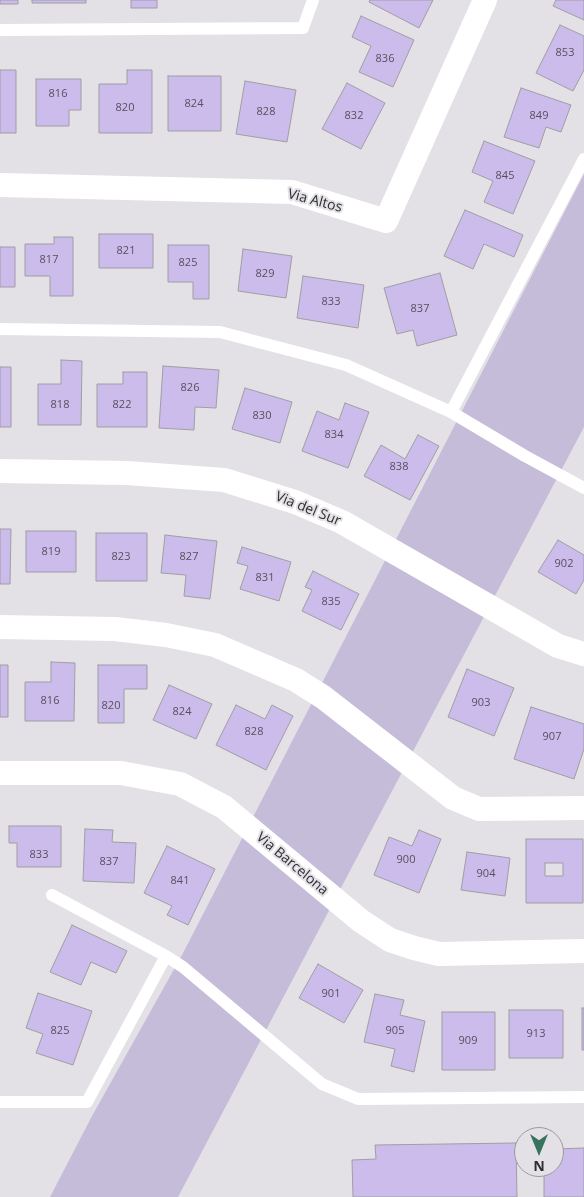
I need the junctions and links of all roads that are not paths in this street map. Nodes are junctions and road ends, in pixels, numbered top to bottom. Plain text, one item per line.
1 (313, 0) edge
2 (485, 0) edge
3 (0, 30) edge
4 (584, 159) edge
5 (0, 184) edge
6 (0, 329) edge
7 (450, 412) junction
8 (0, 471) edge
9 (584, 488) edge
10 (0, 627) edge
11 (584, 654) edge
12 (0, 773) edge
13 (584, 808) edge
14 (52, 895) dead end
15 (584, 951) edge
16 (166, 956) junction
17 (584, 1097) edge
18 (0, 1102) edge

1 - 3 lane
2 - 5 street, Via Altos
4 - 7 lane
6 - 7 lane
7 - 9 lane
8 - 11 street, Via del Sur
10 - 13 street
12 - 15 street, Via Barcelona
14 - 16 lane
16 - 17 lane
16 - 18 lane

